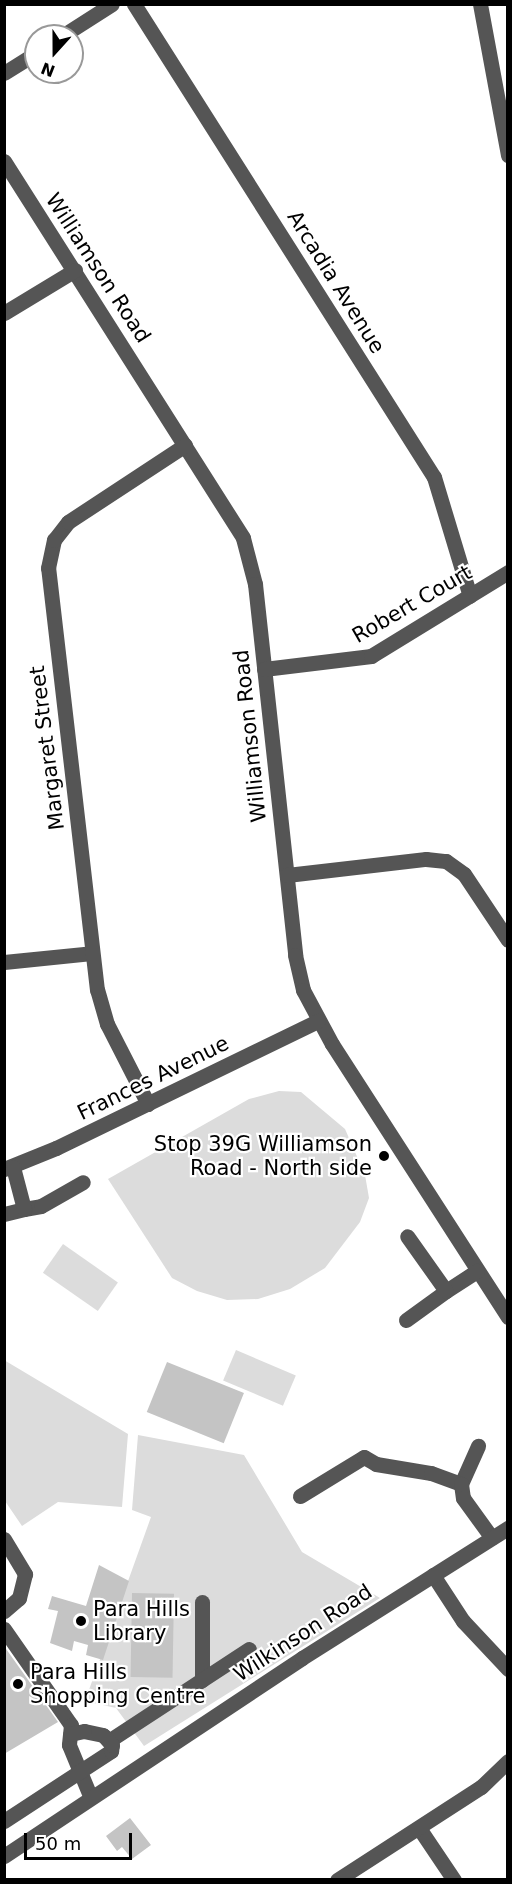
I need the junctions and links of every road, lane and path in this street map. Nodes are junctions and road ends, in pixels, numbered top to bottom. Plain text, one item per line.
1 (112, 4) edge
2 (134, 4) edge
3 (480, 4) edge
4 (81, 24) edge
5 (24, 60) edge
6 (4, 73) edge
7 (507, 155) edge
8 (4, 162) edge
9 (75, 270) junction
10 (4, 313) edge
11 (185, 445) junction
12 (507, 574) edge
13 (470, 596) junction
14 (264, 669) junction
15 (287, 875) junction
16 (507, 940) edge
17 (92, 953) junction
18 (4, 962) edge
19 (318, 1022) junction
20 (148, 1104) junction
21 (9, 1168) edge
22 (82, 1182) dead end
23 (24, 1209) junction
24 (4, 1214) edge
25 (407, 1236) dead end
26 (477, 1271) junction
27 (446, 1291) junction
28 (507, 1317) edge
29 (406, 1320) dead end
30 (478, 1446) dead end
31 (461, 1484) junction
32 (300, 1496) dead end
33 (507, 1528) edge
34 (492, 1538) junction
35 (4, 1539) edge
36 (433, 1575) junction
37 (202, 1602) dead end
38 (4, 1611) edge
39 (4, 1629) edge
40 (249, 1649) dead end
41 (507, 1669) edge
42 (202, 1680) junction
43 (70, 1734) junction
44 (110, 1740) junction
45 (507, 1761) edge
46 (78, 1772) junction
47 (91, 1798) junction
48 (4, 1821) edge
49 (419, 1828) junction
50 (4, 1856) edge
51 (337, 1880) edge
52 (454, 1880) edge

1 - 4 street
2 - 13 street, Arcadia Avenue
3 - 7 street
5 - 6 street
8 - 9 street, Williamson Road
9 - 10 street
9 - 11 street, Williamson Road
11 - 14 street, Williamson Road
11 - 17 street, Margaret Street
12 - 13 street, Robert Court
13 - 14 street, Robert Court
14 - 15 street, Williamson Road
15 - 16 street
15 - 19 street, Williamson Road
17 - 18 street
17 - 20 street, Margaret Street
19 - 20 street, Frances Avenue
19 - 26 street, Williamson Road
20 - 21 street, Frances Avenue
21 - 23 street
22 - 23 street
23 - 24 street
25 - 27 street
26 - 27 street
26 - 28 street, Williamson Road
27 - 29 street
30 - 31 street
31 - 32 street
31 - 34 street
33 - 34 street, Wilkinson Road
34 - 36 street, Wilkinson Road
35 - 38 street
36 - 41 street
36 - 47 street, Wilkinson Road
37 - 42 street
39 - 43 street
40 - 42 street
42 - 44 street
43 - 44 street
43 - 46 street
44 - 46 street
45 - 49 street
46 - 47 street
46 - 48 street
47 - 50 street, Wilkinson Road
49 - 51 street
49 - 52 street

